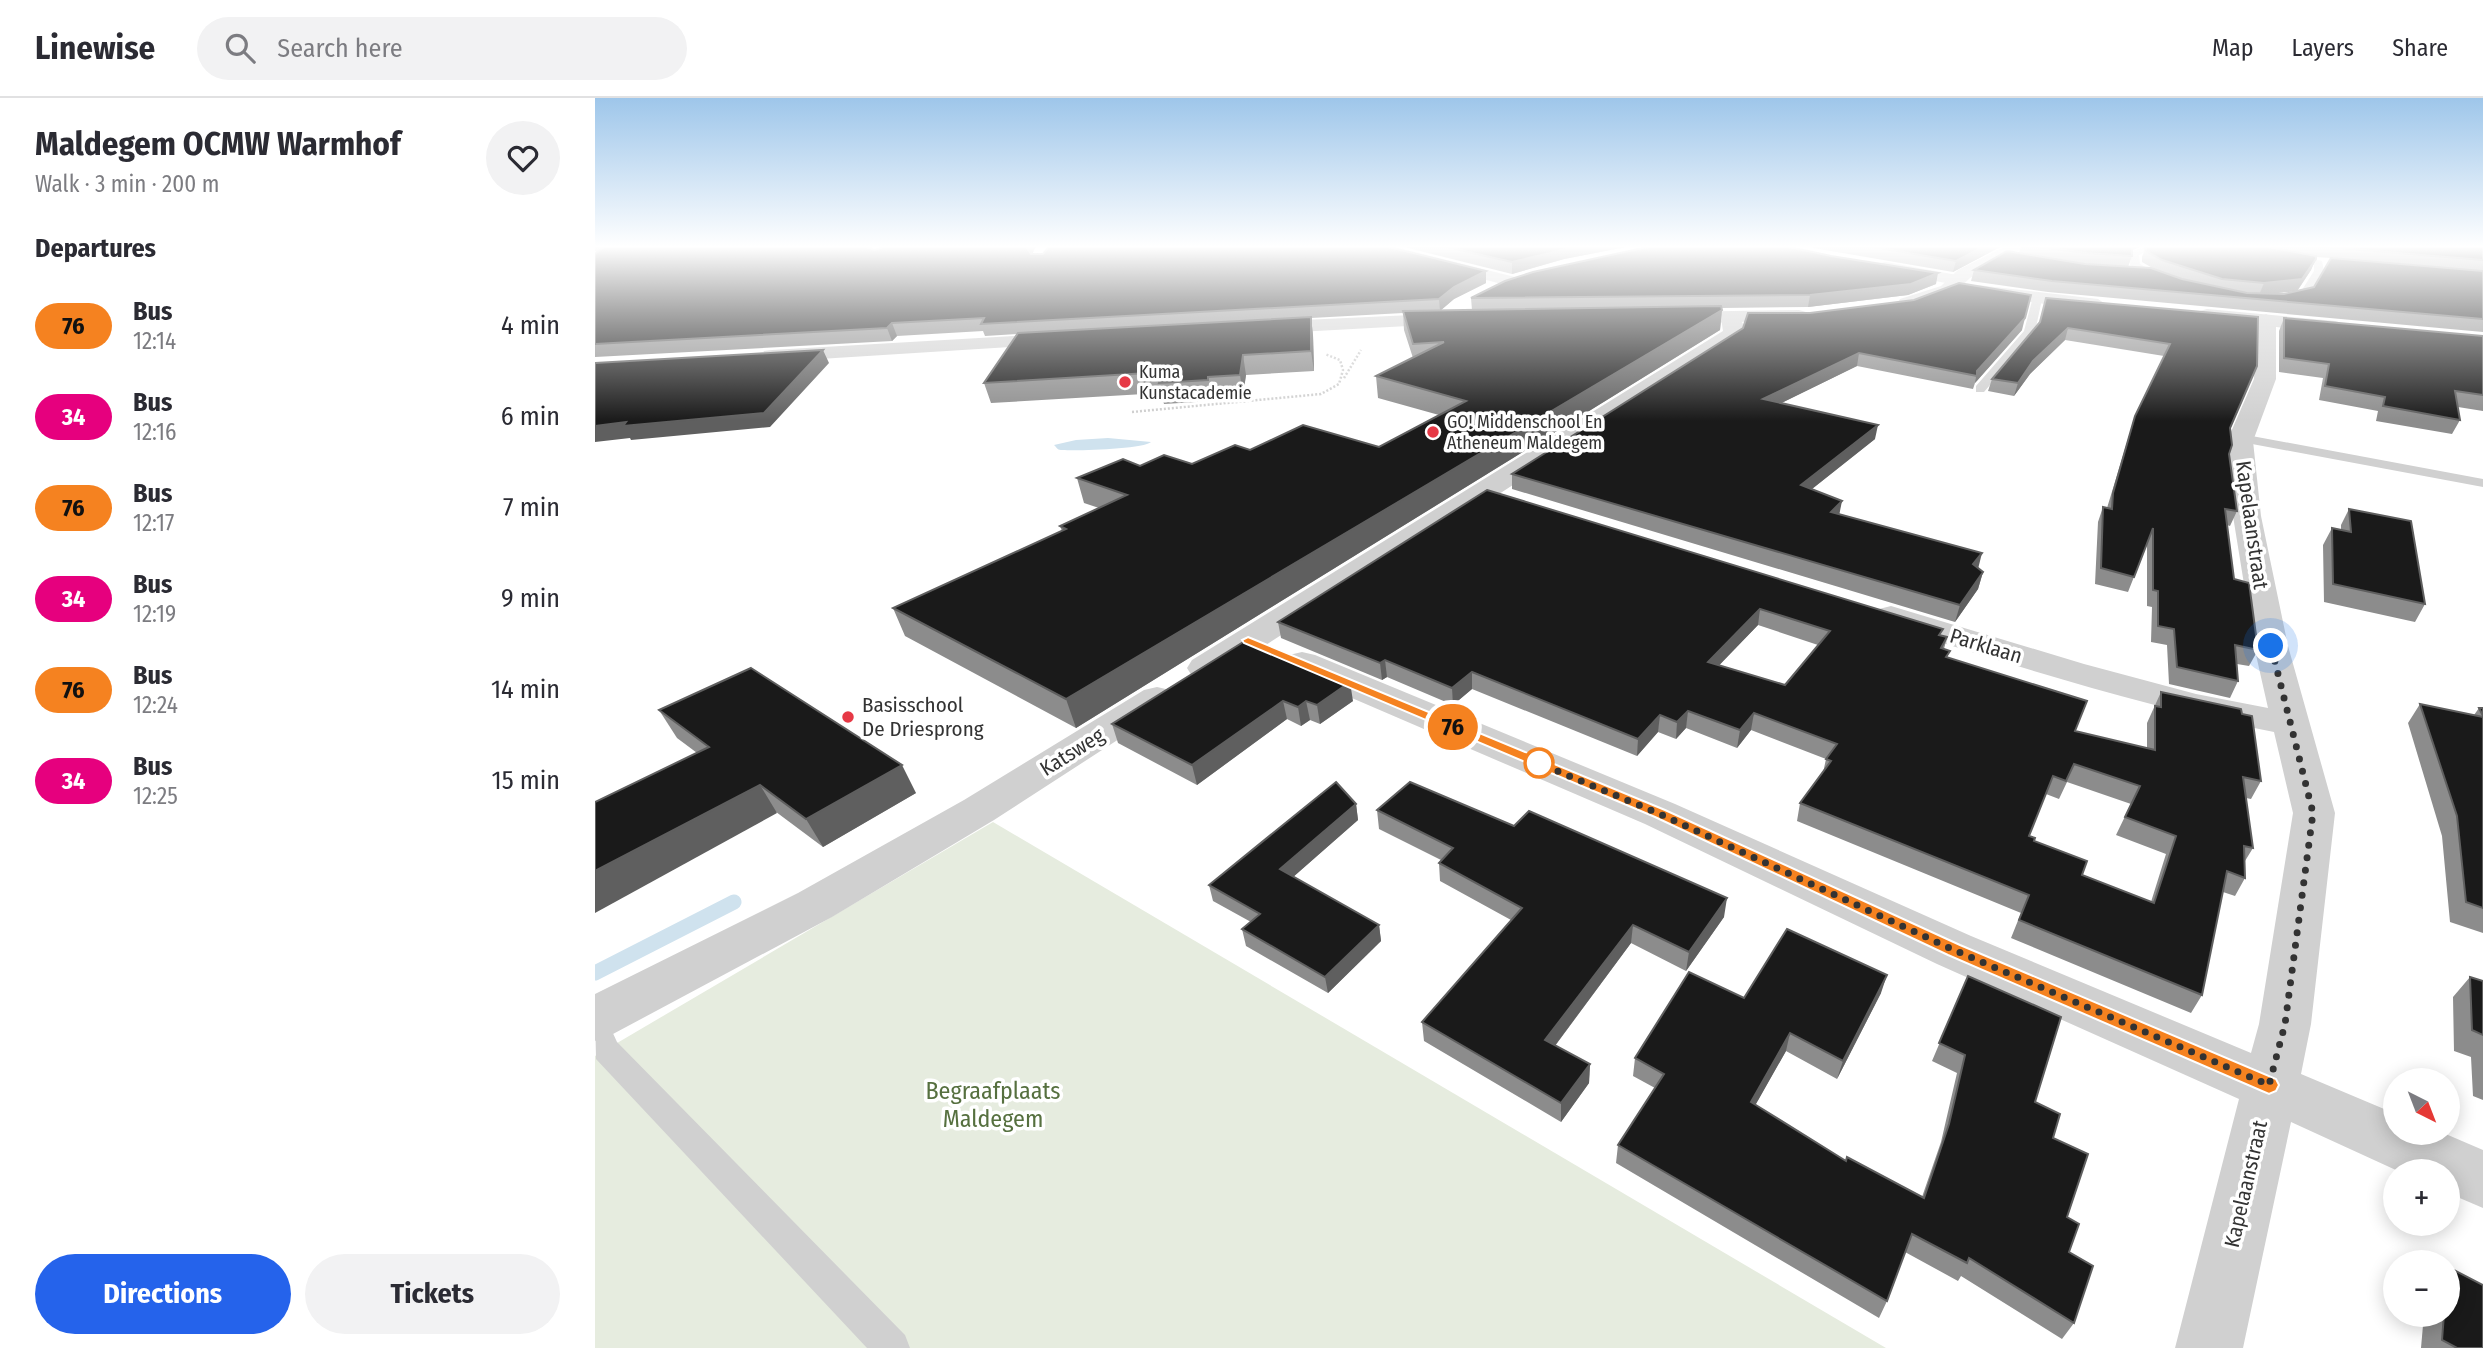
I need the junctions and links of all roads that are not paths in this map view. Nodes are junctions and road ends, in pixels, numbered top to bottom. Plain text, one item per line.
1 (1461, 304) edge
2 (1896, 304) edge
3 (2036, 304) edge
4 (2090, 304) edge
5 (2283, 304) edge
6 (1889, 306) edge
7 (2116, 307) edge
8 (2271, 310) junction
9 (2185, 313) edge
10 (1820, 314) edge
11 (1479, 318) edge
12 (1645, 318) edge
13 (1731, 318) junction
14 (1448, 319) junction
15 (2352, 328) edge
16 (1243, 329) edge
17 (1084, 338) edge
18 (757, 357) edge
19 (1980, 390) edge
20 (2241, 438) junction
21 (2483, 483) edge
22 (1484, 492) junction
23 (1520, 502) edge
24 (1860, 607) edge
25 (1248, 640) junction
26 (2291, 724) junction
27 (595, 1019) edge
28 (595, 1025) edge
29 (2269, 1085) junction
30 (2483, 1179) edge
31 (892, 1348) edge
32 (2209, 1348) edge

1 - 14 street
2 - 6 street
3 - 19 lane
4 - 7 street
5 - 8 lane
8 - 9 street
8 - 15 street
8 - 20 street, Kapelaanstraat
10 - 13 street
11 - 14 street
12 - 13 street
13 - 22 street, Katsweg
14 - 16 street
17 - 18 street
20 - 21 lane
20 - 26 street, Kapelaanstraat
22 - 23 street
22 - 25 street, Katsweg
24 - 26 street, Parklaan
25 - 27 street, Katsweg
25 - 29 street
26 - 29 street, Kapelaanstraat
28 - 31 lane
29 - 30 street
29 - 32 street, Kapelaanstraat

